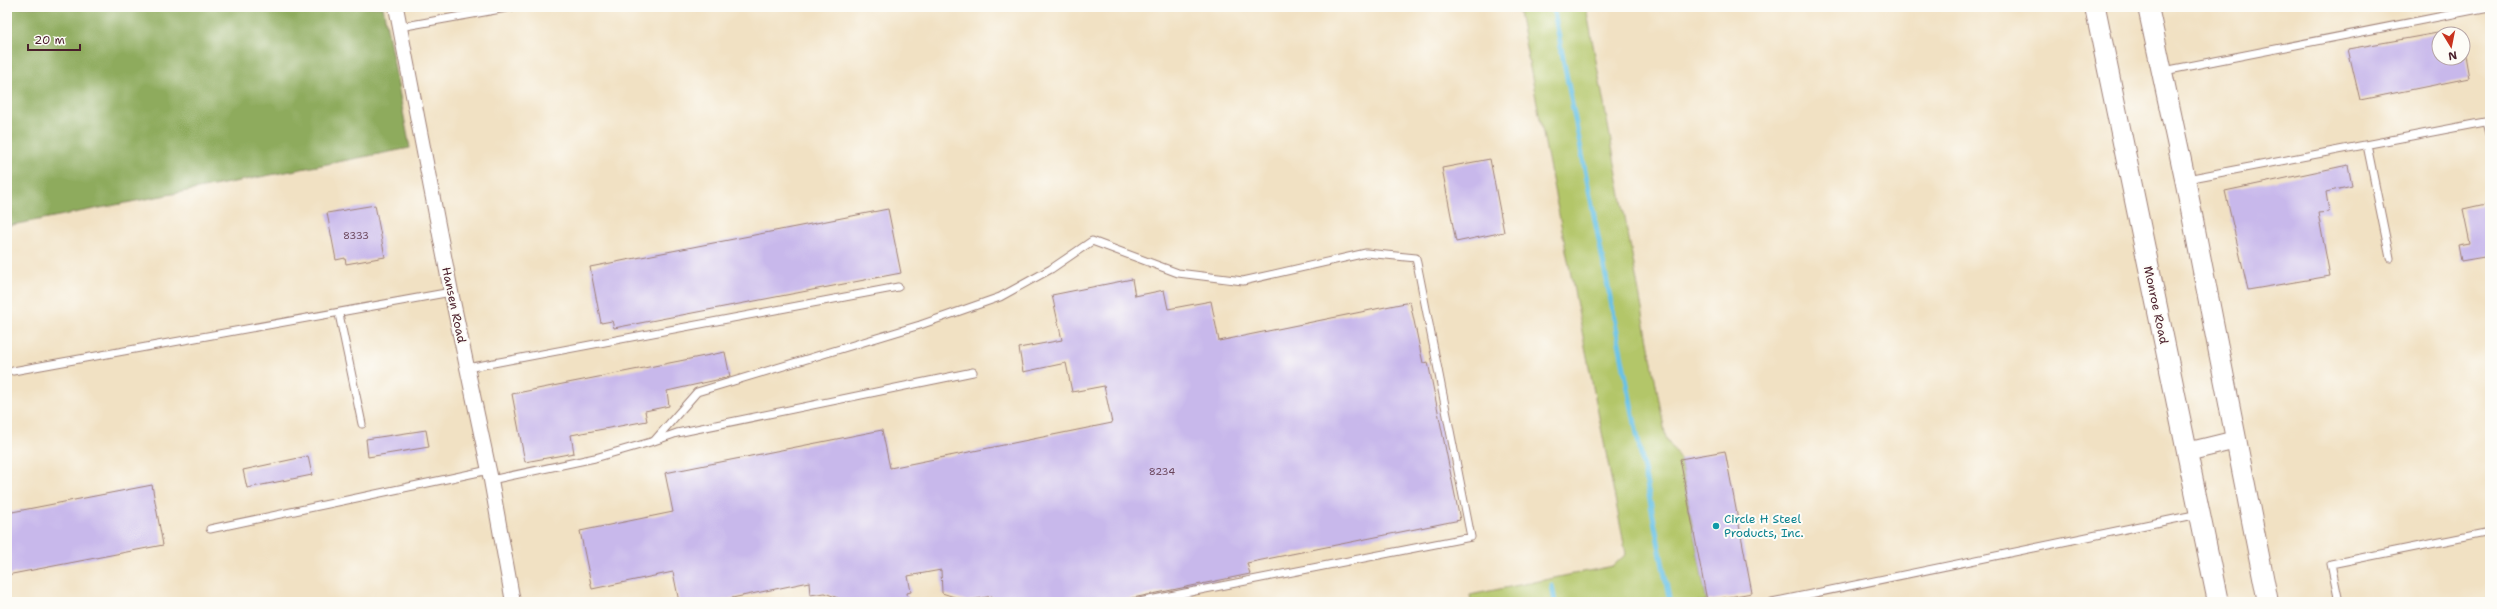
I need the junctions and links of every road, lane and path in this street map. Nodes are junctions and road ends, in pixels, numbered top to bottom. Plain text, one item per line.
1 (396, 7) edge
2 (512, 7) edge
3 (2095, 7) edge
4 (2148, 7) edge
5 (2489, 7) edge
6 (400, 27) junction
7 (2161, 71) junction
8 (2488, 122) edge
9 (2490, 134) edge
10 (2367, 145) junction
11 (2185, 180) junction
12 (2390, 258) dead end
13 (898, 286) dead end
14 (451, 292) junction
15 (339, 314) junction
16 (467, 368) junction
17 (13, 371) dead end
18 (973, 372) dead end
19 (362, 424) dead end
20 (2236, 440) junction
21 (654, 441) junction
22 (2186, 452) junction
23 (490, 475) junction
24 (2199, 514) junction
25 (210, 529) dead end
26 (2490, 532) edge
27 (513, 602) edge
28 (1139, 602) edge
29 (1772, 602) edge
30 (2218, 602) edge
31 (2268, 602) edge
32 (2339, 602) edge

1 - 6 street, Hansen Road
2 - 6 lane
3 - 22 main road, Monroe Road
4 - 7 main road
5 - 7 lane
6 - 14 street, Hansen Road
7 - 11 main road
8 - 9 lane
8 - 10 lane
10 - 11 lane
10 - 12 lane
11 - 20 main road
13 - 16 lane
14 - 15 lane
14 - 16 street, Hansen Road
15 - 17 lane
15 - 19 lane
16 - 23 street, Hansen Road
18 - 21 lane
20 - 22 street
20 - 31 main road
21 - 23 lane
21 - 28 lane
22 - 24 main road, Monroe Road
23 - 25 lane
23 - 27 street, Hansen Road
24 - 29 lane
24 - 30 main road, Monroe Road
26 - 32 lane

